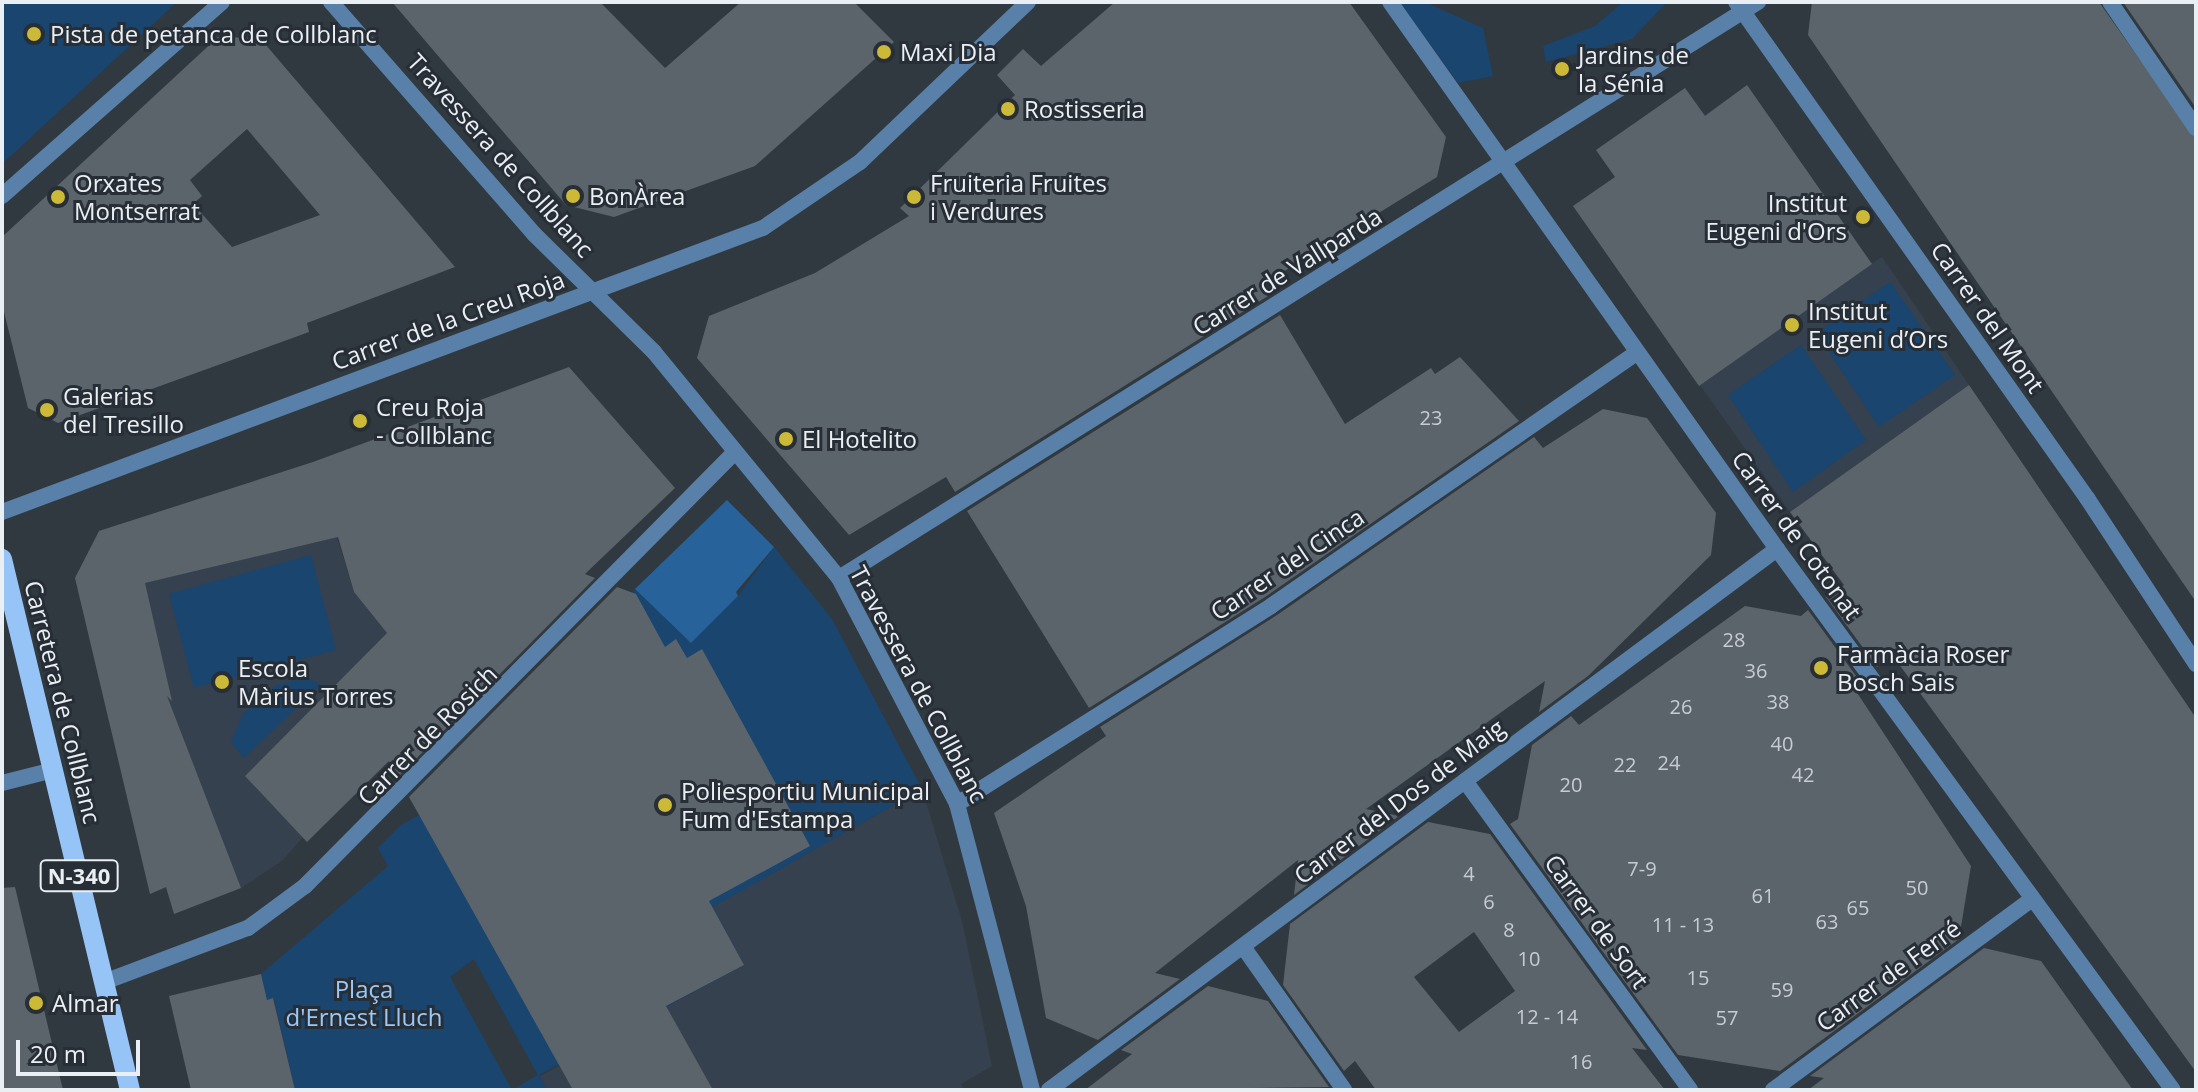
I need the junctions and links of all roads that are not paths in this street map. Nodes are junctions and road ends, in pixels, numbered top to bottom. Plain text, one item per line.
1 (222, 2) edge
2 (331, 2) edge
3 (1028, 2) edge
4 (1390, 2) edge
5 (1758, 2) edge
6 (2110, 2) edge
7 (1740, 7) edge
8 (2196, 128) edge
9 (1506, 163) junction
10 (2, 196) edge
11 (594, 291) junction
12 (1637, 353) junction
13 (735, 452) junction
14 (2, 512) edge
15 (1777, 549) junction
16 (2, 559) edge
17 (839, 578) junction
18 (2196, 664) edge
19 (53, 770) junction
20 (1465, 781) junction
21 (2, 783) edge
22 (957, 804) junction
23 (2032, 899) junction
24 (1244, 948) junction
25 (104, 982) junction
26 (130, 1090) edge
27 (1032, 1090) edge
28 (1049, 1090) edge
29 (1344, 1090) edge
30 (1690, 1090) edge
31 (1773, 1090) edge
32 (2173, 1090) edge

1 - 10 street
2 - 11 street, Travessera de Collblanc
3 - 11 street, Carrer de la Creu Roja
4 - 9 street, Carrer de Cotonat
5 - 7 street, Carrer de Vallparda
6 - 8 street
7 - 9 street, Carrer de Vallparda
7 - 18 street, Carrer del Mont
9 - 12 street, Carrer de Cotonat
9 - 17 street, Carrer de Vallparda
11 - 13 street, Travessera de Collblanc
11 - 14 street, Carrer de la Creu Roja
12 - 15 street, Carrer de Cotonat
12 - 22 street, Carrer del Cinca
13 - 17 street, Travessera de Collblanc
13 - 25 street, Carrer de Rosich
15 - 20 street, Carrer del Dos de Maig
15 - 23 street, Carrer de Cotonat
16 - 19 main road, Carretera de Collblanc / N-340
17 - 22 street, Travessera de Collblanc
19 - 21 street
19 - 25 main road, Carretera de Collblanc / N-340
20 - 24 street, Carrer del Dos de Maig
20 - 30 street, Carrer de Sort
22 - 27 street, Travessera de Collblanc
23 - 31 street, Carrer de Ferré
23 - 32 street, Carrer de Cotonat
24 - 28 street, Carrer del Dos de Maig
24 - 29 street
25 - 26 main road, Carretera de Collblanc / N-340

